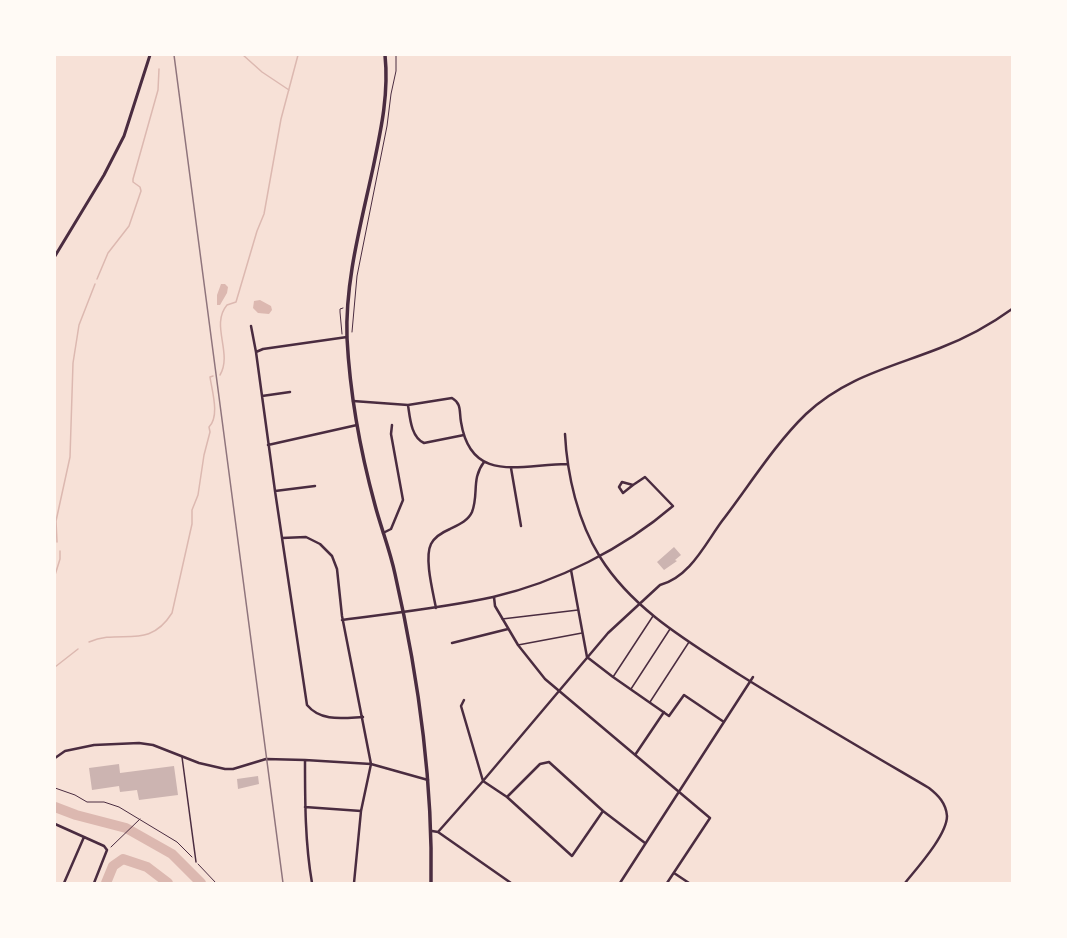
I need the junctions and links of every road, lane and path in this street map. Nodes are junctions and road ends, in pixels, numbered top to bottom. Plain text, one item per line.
1 (150, 55) edge
2 (385, 55) edge
3 (396, 55) edge
4 (55, 256) edge
5 (1012, 309) edge
6 (251, 326) dead end
7 (347, 337) junction
8 (256, 352) junction
9 (290, 392) dead end
10 (262, 396) junction
11 (353, 401) junction
12 (408, 405) junction
13 (357, 425) junction
14 (392, 425) dead end
15 (565, 434) dead end
16 (464, 435) junction
17 (268, 445) junction
18 (484, 462) junction
19 (567, 464) junction
20 (511, 468) junction
21 (634, 485) junction
22 (315, 486) dead end
23 (275, 491) junction
24 (521, 526) dead end
25 (383, 533) junction
26 (282, 538) junction
27 (600, 557) junction
28 (570, 570) junction
29 (494, 597) junction
30 (639, 604) junction
31 (436, 608) junction
32 (578, 610) junction
33 (403, 612) junction
34 (653, 616) junction
35 (502, 618) junction
36 (342, 620) junction
37 (670, 628) junction
38 (508, 629) junction
39 (582, 633) junction
40 (689, 642) junction
41 (452, 643) dead end
42 (518, 645) junction
43 (587, 657) junction
44 (613, 677) junction
45 (753, 677) dead end
46 (750, 681) junction
47 (631, 689) junction
48 (558, 691) junction
49 (464, 700) dead end
50 (650, 702) junction
51 (664, 712) junction
52 (363, 718) junction
53 (724, 722) junction
54 (635, 755) junction
55 (182, 757) junction
56 (55, 758) edge
57 (305, 760) junction
58 (371, 764) junction
59 (429, 780) junction
60 (483, 782) junction
61 (55, 788) edge
62 (679, 792) junction
63 (507, 797) junction
64 (305, 808) junction
65 (361, 811) junction
66 (602, 811) junction
67 (141, 819) junction
68 (55, 824) edge
69 (432, 830) junction
70 (438, 832) junction
71 (84, 837) junction
72 (645, 843) junction
73 (107, 850) junction
74 (196, 862) junction
75 (674, 873) junction
76 (64, 883) edge
77 (94, 883) edge
78 (216, 883) edge
79 (312, 883) edge
80 (354, 883) edge
81 (431, 883) edge
82 (511, 883) edge
83 (620, 883) edge
84 (667, 883) edge
85 (689, 883) edge
86 (905, 883) edge

1 - 4 street
2 - 7 main road
3 - 7 path
5 - 30 street
6 - 8 street
7 - 8 street
7 - 11 main road
8 - 10 street
9 - 10 street
10 - 17 street
11 - 12 street
11 - 13 main road
12 - 16 street
12 - 16 street
13 - 17 street
13 - 25 main road
14 - 25 street
15 - 19 street
16 - 18 street
17 - 23 street
18 - 20 street
18 - 31 street
19 - 20 street
19 - 27 street
20 - 24 street
21 - 21 street
21 - 27 street
22 - 23 street
23 - 26 street
25 - 33 main road
26 - 36 street
26 - 52 street
27 - 28 street
27 - 30 street
28 - 29 street
28 - 32 street
29 - 31 street
29 - 35 street
30 - 34 street
30 - 43 street
31 - 33 street
32 - 35 lane
32 - 39 street
33 - 36 street
33 - 59 main road
34 - 37 street
34 - 44 lane
35 - 38 street
36 - 52 street
37 - 40 street
37 - 47 lane
38 - 41 street
38 - 42 street
39 - 42 lane
39 - 43 street
40 - 46 street
40 - 50 lane
42 - 48 street
43 - 44 street
43 - 48 street
44 - 47 street
45 - 46 street
46 - 53 street
46 - 86 street
47 - 50 street
48 - 54 street
48 - 60 street
49 - 60 street
50 - 51 street
51 - 53 street
51 - 54 street
52 - 58 street
53 - 62 street
54 - 62 street
55 - 56 street
55 - 57 street
55 - 74 lane
57 - 58 street
57 - 64 street
58 - 59 street
58 - 65 street
59 - 69 main road
60 - 63 street
60 - 70 street
61 - 67 path
62 - 72 street
62 - 75 street
63 - 66 street
63 - 66 street
64 - 65 street
64 - 79 street
65 - 80 street
66 - 72 street
67 - 73 path
67 - 74 path
68 - 71 street
69 - 70 street
69 - 81 main road
70 - 82 street
71 - 73 street
71 - 76 street
72 - 83 street
73 - 77 street
74 - 78 path
75 - 84 street
75 - 85 street

